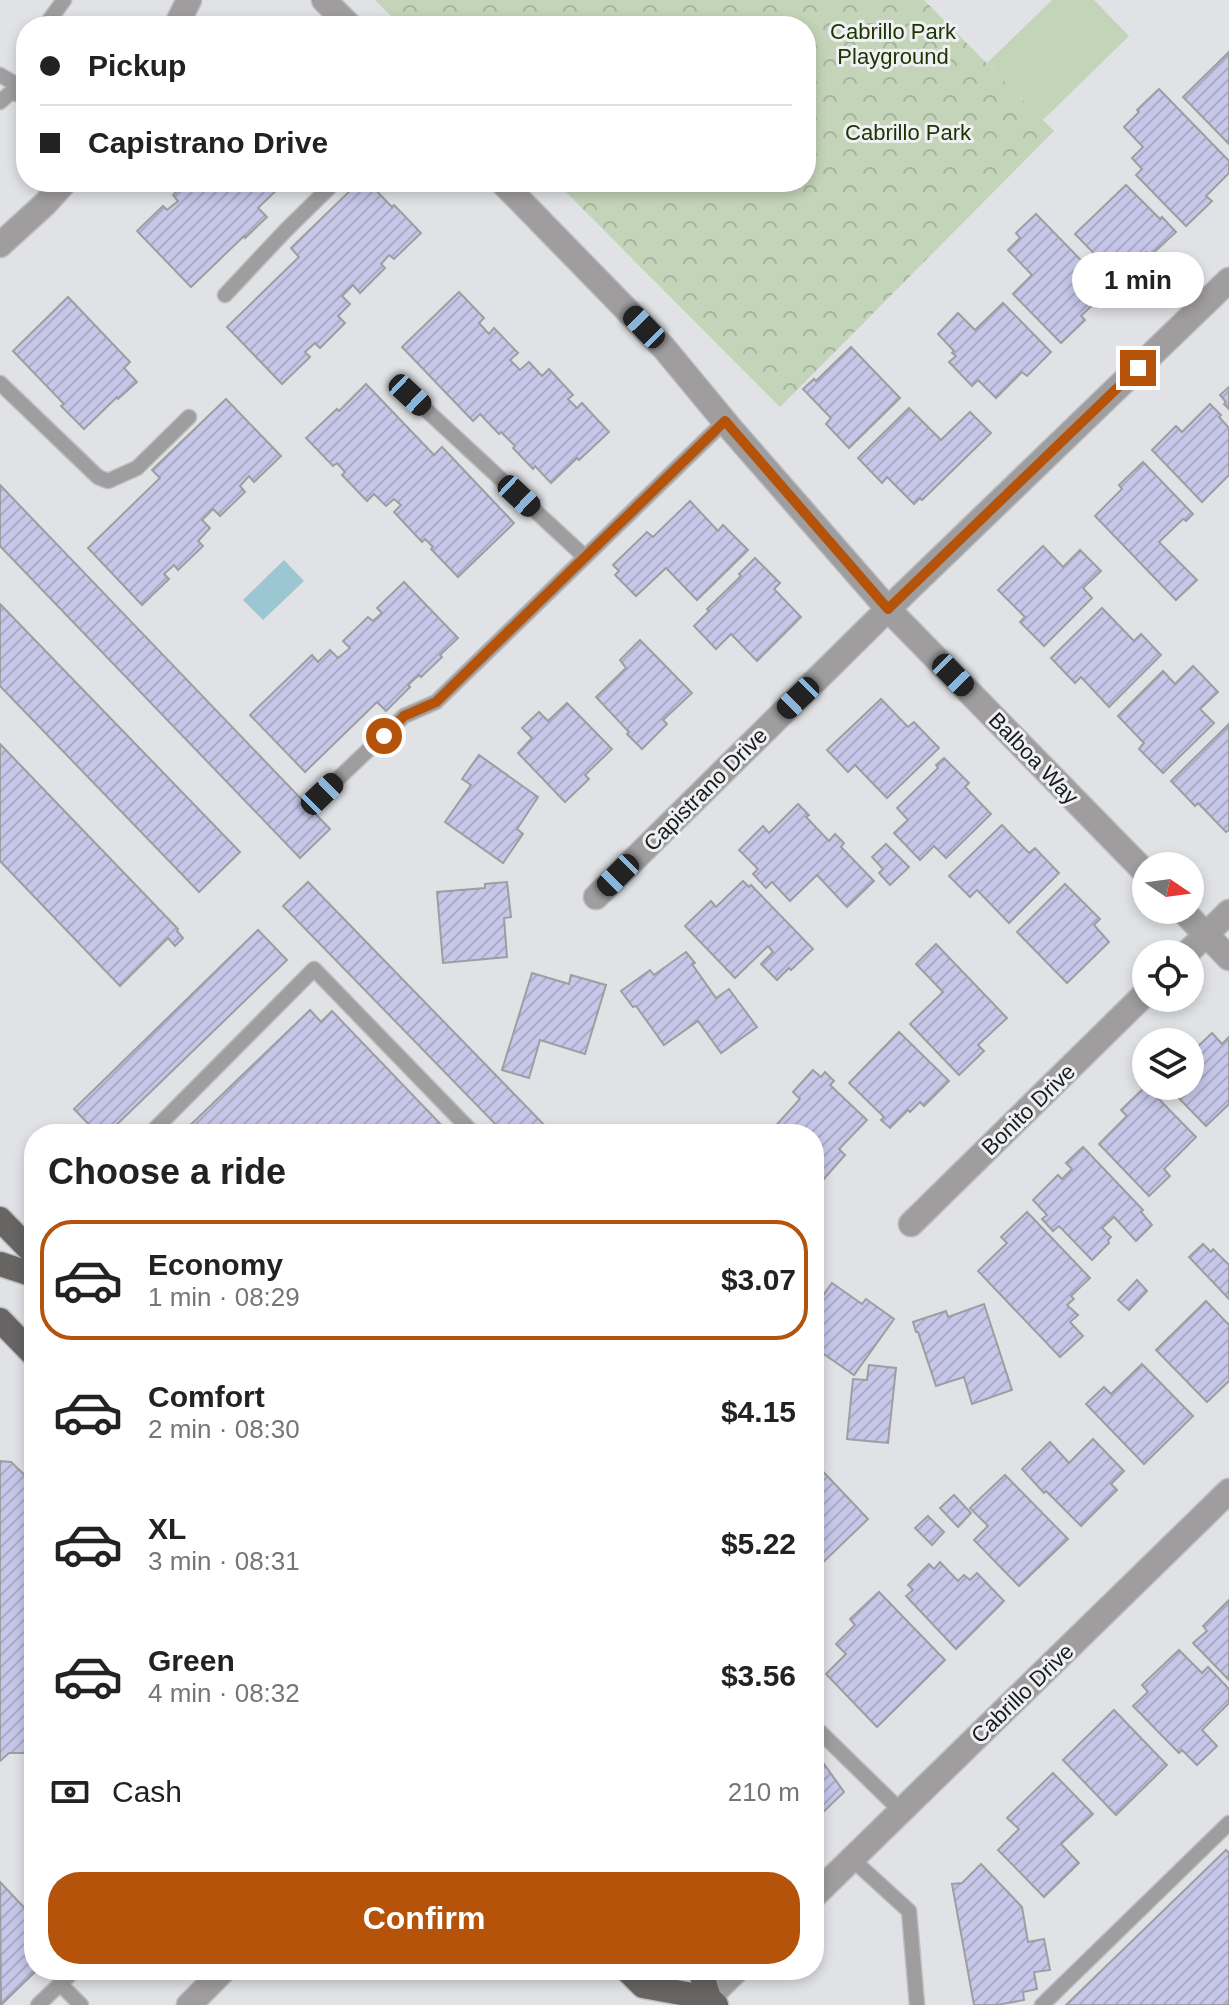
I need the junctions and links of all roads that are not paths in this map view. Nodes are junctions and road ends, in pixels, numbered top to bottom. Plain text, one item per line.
1 (324, 0) edge
2 (340, 16) edge
3 (56, 192) edge
4 (325, 192) edge
5 (512, 192) edge
6 (0, 245) edge
7 (1229, 280) edge
8 (225, 295) dead end
9 (0, 383) edge
10 (410, 395) dead end
11 (189, 417) dead end
12 (725, 421) junction
13 (585, 557) junction
14 (888, 609) junction
15 (322, 794) dead end
16 (1132, 859) edge
17 (596, 897) dead end
18 (1229, 912) edge
19 (1196, 924) edge
20 (1206, 934) junction
21 (1200, 940) edge
22 (1229, 958) edge
23 (1132, 1007) edge
24 (160, 1124) edge
25 (464, 1124) edge
26 (0, 1219) edge
27 (911, 1224) dead end
28 (24, 1247) edge
29 (24, 1260) edge
30 (0, 1264) edge
31 (0, 1320) edge
32 (24, 1345) edge
33 (1229, 1491) edge
34 (824, 1736) edge
35 (901, 1811) junction
36 (1229, 1823) edge
37 (852, 1859) junction
38 (824, 1886) edge
39 (64, 1980) edge
40 (214, 1980) edge
41 (637, 1980) edge
42 (703, 1980) edge
43 (729, 1980) edge
44 (60, 1984) junction
45 (709, 2003) edge
46 (38, 2005) edge
47 (81, 2005) edge
48 (189, 2005) edge
49 (917, 2005) edge
50 (1042, 2005) edge

1 - 2 street
3 - 6 street
4 - 8 lane
5 - 12 street, Balboa Way
7 - 14 street, Capistrano Drive
9 - 11 lane
10 - 13 lane
12 - 13 lane
12 - 14 street, Balboa Way
13 - 15 lane
14 - 16 street, Balboa Way
14 - 17 street, Capistrano Drive
18 - 20 street
19 - 20 street
20 - 21 street
20 - 22 street
23 - 27 street, Bonito Drive
24 - 25 lane
26 - 28 main road
29 - 30 main road
31 - 32 main road
33 - 35 street, Cabrillo Drive
34 - 35 lane
35 - 37 street, Cabrillo Drive
36 - 50 lane
37 - 38 street, Cabrillo Drive
37 - 49 lane
39 - 44 lane
40 - 48 street
41 - 45 main road
42 - 45 main road
43 - 45 street
44 - 46 lane
44 - 47 lane

